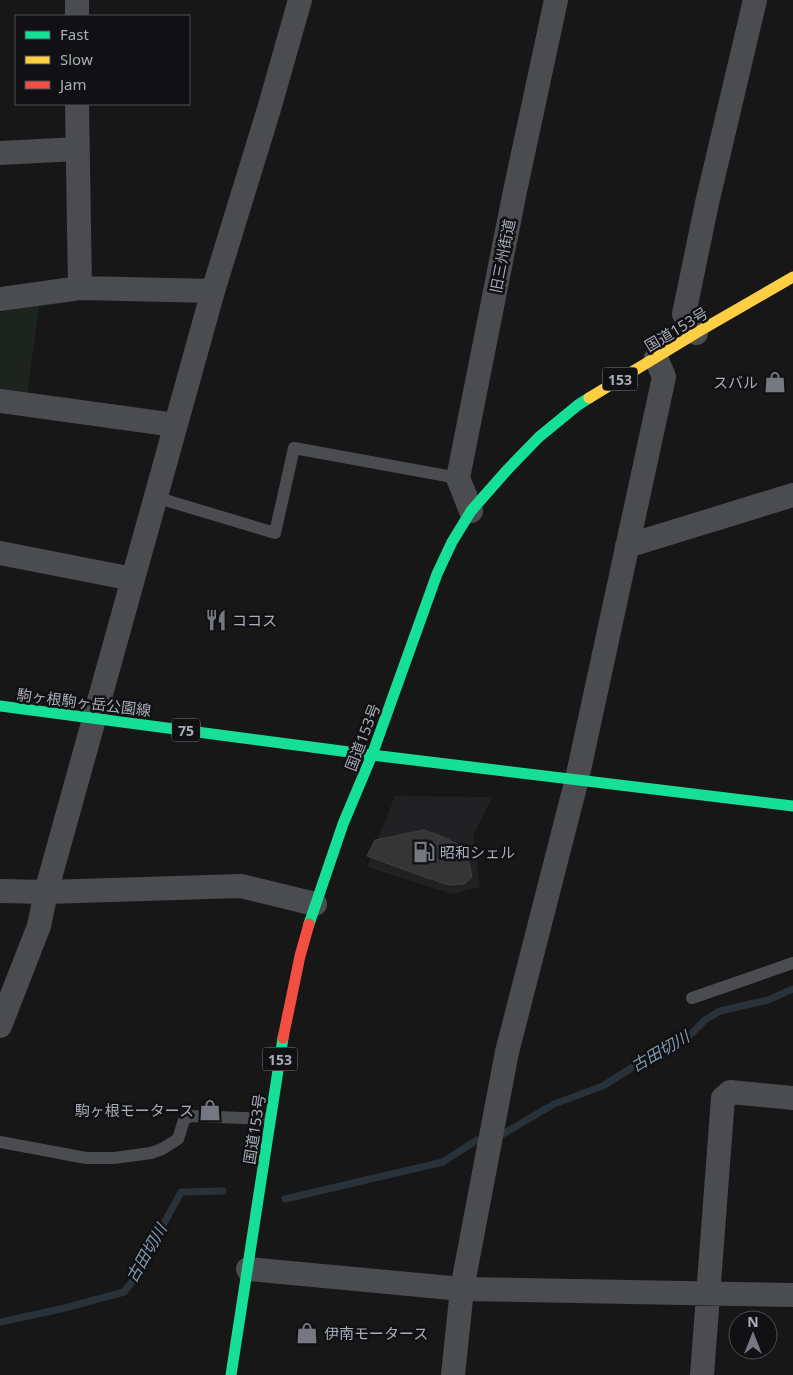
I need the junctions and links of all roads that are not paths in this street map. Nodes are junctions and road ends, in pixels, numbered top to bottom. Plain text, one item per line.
1 (78, 0) edge
2 (300, 0) edge
3 (556, 0) edge
4 (755, 0) edge
5 (77, 15) edge
6 (77, 105) edge
7 (76, 149) junction
8 (0, 153) edge
9 (793, 277) edge
10 (80, 288) junction
11 (212, 291) junction
12 (0, 299) edge
13 (696, 333) junction
14 (656, 358) junction
15 (0, 401) edge
16 (175, 425) junction
17 (458, 478) junction
18 (793, 495) edge
19 (155, 496) junction
20 (471, 512) junction
21 (627, 546) junction
22 (0, 553) edge
23 (132, 579) junction
24 (0, 706) edge
25 (95, 718) junction
26 (372, 755) junction
27 (577, 779) junction
28 (793, 806) edge
29 (0, 891) edge
30 (46, 892) junction
31 (315, 904) junction
32 (793, 963) edge
33 (692, 998) dead end
34 (0, 1026) edge
35 (793, 1098) edge
36 (270, 1119) junction
37 (0, 1142) edge
38 (248, 1269) junction
39 (462, 1289) junction
40 (709, 1293) junction
41 (793, 1294) edge
42 (231, 1375) edge
43 (452, 1375) edge
44 (702, 1375) edge

1 - 5 street
2 - 11 street
3 - 17 street, 旧三州街道
4 - 13 street
6 - 7 street
7 - 8 street
7 - 10 street
9 - 13 main road, 国道153号 / 153
10 - 11 street
10 - 12 street
11 - 16 street
13 - 14 main road, 国道153号 / 153
14 - 20 main road, 国道153号 / 153
14 - 21 street
15 - 16 street
16 - 19 street
17 - 19 lane
17 - 20 street
18 - 21 street
19 - 23 street
20 - 26 main road, 国道153号 / 153
21 - 27 street
22 - 23 street
23 - 25 street
24 - 25 main road, 駒ヶ根駒ヶ岳公園線 / 75
25 - 26 main road, 駒ヶ根駒ヶ岳公園線 / 75
25 - 30 street
26 - 27 main road, 駒ヶ根駒ヶ岳公園線
26 - 31 main road, 国道153号 / 153
27 - 28 main road, 駒ヶ根駒ヶ岳公園線
27 - 39 street
29 - 30 street
30 - 31 street
30 - 34 street
31 - 36 main road, 国道153号 / 153
32 - 33 lane
35 - 40 street
36 - 37 lane
36 - 38 main road, 国道153号 / 153
38 - 39 street
38 - 42 main road, 国道153号 / 153
39 - 40 street
39 - 43 street
40 - 41 street
40 - 44 street

